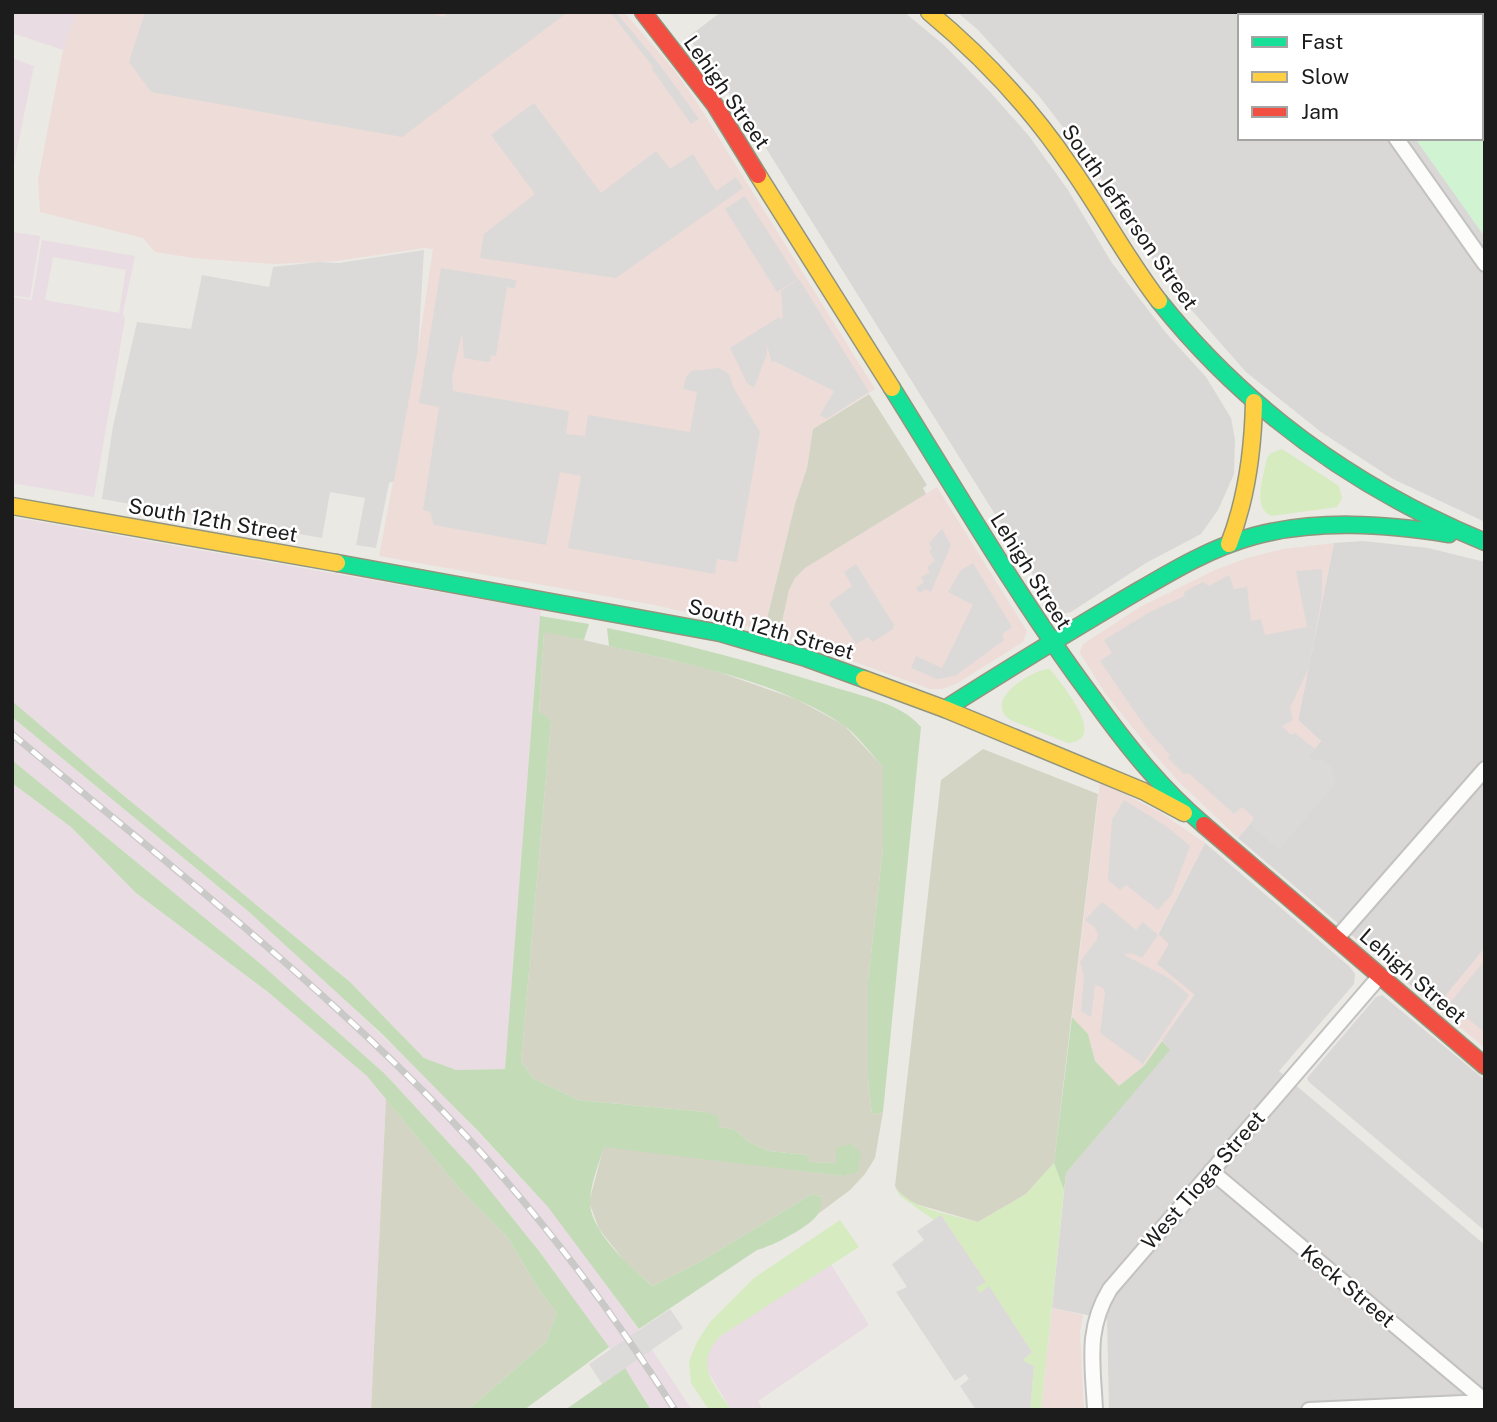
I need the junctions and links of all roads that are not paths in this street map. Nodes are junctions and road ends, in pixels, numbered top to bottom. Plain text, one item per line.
1 (643, 12) edge
2 (929, 12) edge
3 (1397, 140) edge
4 (1485, 264) edge
5 (1254, 402) junction
6 (12, 506) edge
7 (1480, 540) edge
8 (1229, 544) junction
9 (1051, 642) junction
10 (945, 709) junction
11 (1485, 769) edge
12 (1195, 818) junction
13 (1337, 938) junction
14 (1379, 977) junction
15 (1485, 1066) edge
16 (1211, 1171) junction
17 (1485, 1402) edge
18 (1095, 1410) edge
19 (1308, 1410) edge

1 - 9 main road, Lehigh Street
2 - 5 main road, South Jefferson Street
3 - 4 street
5 - 7 main road, South Jefferson Street
5 - 8 main road
6 - 10 main road, South 12th Street
7 - 8 main road
8 - 9 main road
9 - 10 main road
9 - 12 main road, Lehigh Street
10 - 12 main road, South 12th Street
11 - 13 street
12 - 13 main road, Lehigh Street
13 - 14 main road, Lehigh Street
14 - 15 main road, Lehigh Street
14 - 16 street, West Tioga Street
16 - 17 street, Keck Street
16 - 18 street, West Tioga Street
17 - 19 street

